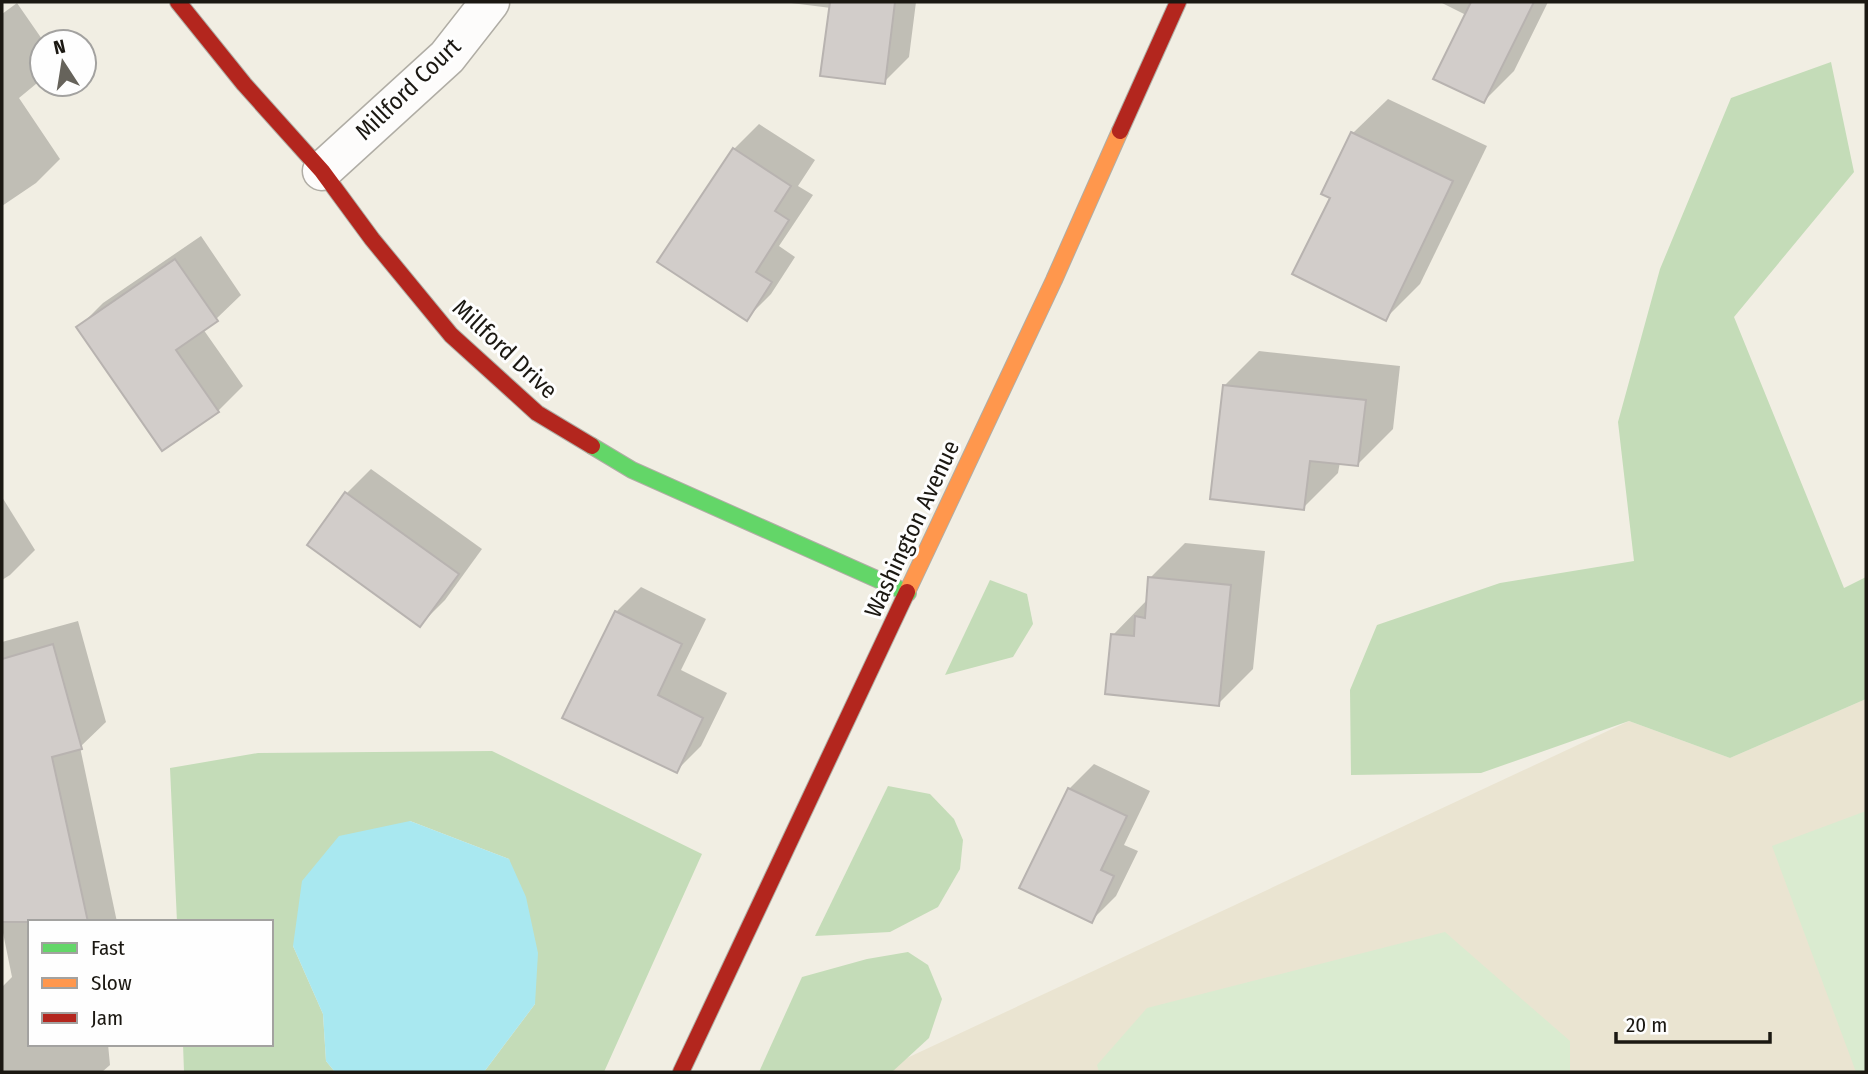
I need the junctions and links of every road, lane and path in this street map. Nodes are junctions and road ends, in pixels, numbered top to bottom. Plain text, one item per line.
1 (178, 2) edge
2 (490, 2) edge
3 (1178, 2) edge
4 (322, 171) junction
5 (908, 593) junction
6 (681, 1072) edge

1 - 4 main road, Millford Drive
2 - 4 street, Millford Court
3 - 5 main road, Washington Avenue
4 - 5 main road, Millford Drive
5 - 6 main road, Washington Avenue

